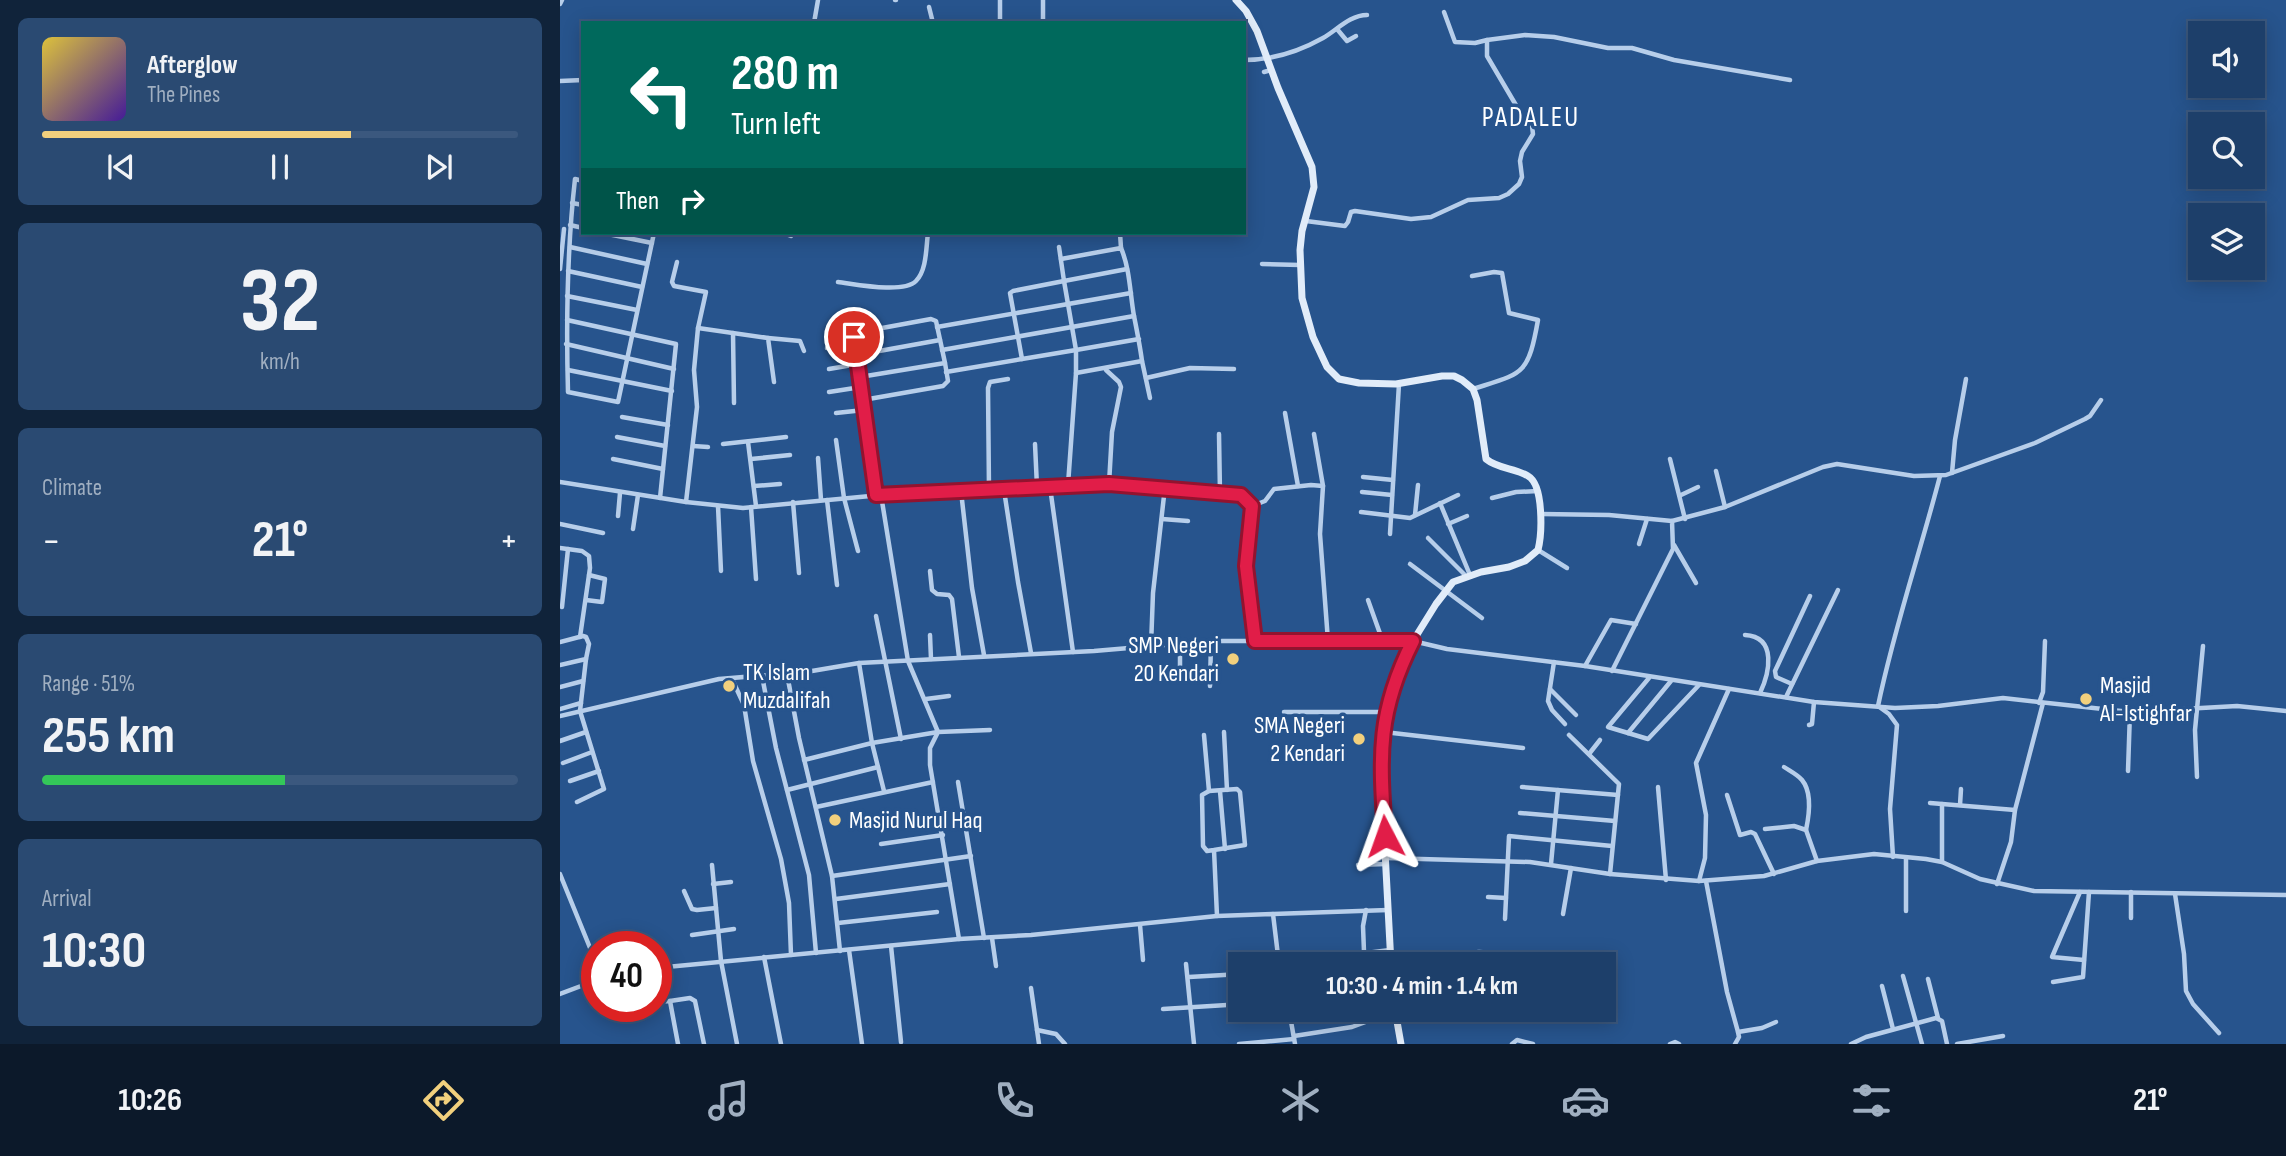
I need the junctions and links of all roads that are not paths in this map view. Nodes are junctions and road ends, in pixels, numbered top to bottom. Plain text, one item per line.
1 (818, 0) edge
2 (1000, 0) edge
3 (1042, 0) edge
4 (1236, 0) edge
5 (929, 7) dead end
6 (1444, 12) dead end
7 (1367, 15) dead end
8 (814, 21) edge
9 (932, 21) edge
10 (1000, 21) edge
11 (1043, 21) edge
12 (1337, 29) junction
13 (1356, 36) dead end
14 (1487, 40) junction
15 (1246, 60) edge
16 (1268, 60) junction
17 (581, 80) edge
18 (1790, 80) dead end
19 (560, 81) edge
20 (581, 180) edge
21 (572, 203) junction
22 (581, 205) edge
23 (1305, 221) junction
24 (570, 225) junction
25 (581, 228) edge
26 (564, 229) dead end
27 (613, 235) edge
28 (654, 235) edge
29 (928, 235) edge
30 (1120, 235) edge
31 (652, 243) junction
32 (570, 247) junction
33 (1059, 247) dead end
34 (1121, 248) junction
35 (1061, 260) junction
36 (677, 262) dead end
37 (647, 264) junction
38 (1262, 264) dead end
39 (1300, 265) junction
40 (1127, 269) junction
41 (560, 270) edge
42 (568, 271) junction
43 (1472, 276) dead end
44 (560, 277) edge
45 (1064, 281) junction
46 (838, 282) dead end
47 (642, 287) junction
48 (1131, 293) junction
49 (567, 296) junction
50 (1068, 304) junction
51 (637, 310) junction
52 (1014, 313) junction
53 (1134, 316) junction
54 (567, 320) junction
55 (1071, 326) junction
56 (937, 327) junction
57 (698, 328) junction
58 (733, 333) junction
59 (631, 335) junction
60 (1018, 336) junction
61 (768, 338) junction
62 (1139, 339) junction
63 (940, 340) junction
64 (855, 342) junction
65 (566, 344) junction
66 (827, 348) dead end
67 (942, 350) junction
68 (1076, 350) junction
69 (804, 351) dead end
70 (857, 355) junction
71 (626, 358) junction
72 (1022, 359) junction
73 (1142, 361) junction
74 (944, 363) junction
75 (858, 364) junction
76 (674, 369) junction
77 (829, 369) dead end
78 (1105, 369) junction
79 (1234, 369) dead end
80 (568, 370) junction
81 (946, 372) junction
82 (1076, 373) junction
83 (860, 377) junction
84 (1008, 379) dead end
85 (1146, 379) junction
86 (1966, 379) dead end
87 (622, 381) junction
88 (774, 382) dead end
89 (1399, 383) junction
90 (861, 387) junction
91 (1473, 389) junction
92 (671, 391) junction
93 (829, 392) dead end
94 (1150, 398) dead end
95 (863, 400) junction
96 (2101, 400) dead end
97 (734, 403) dead end
98 (864, 410) junction
99 (836, 413) dead end
100 (1285, 413) dead end
101 (622, 416) dead end
102 (668, 425) junction
103 (1219, 434) dead end
104 (1314, 434) dead end
105 (617, 437) dead end
106 (786, 437) dead end
107 (836, 440) dead end
108 (748, 442) junction
109 (723, 444) dead end
110 (1035, 444) dead end
111 (665, 446) junction
112 (693, 446) junction
113 (708, 447) dead end
114 (790, 455) dead end
115 (818, 458) dead end
116 (613, 459) dead end
117 (751, 459) junction
118 (1670, 459) dead end
119 (663, 469) junction
120 (1716, 471) dead end
121 (1952, 473) junction
122 (1940, 475) junction
123 (1363, 477) dead end
124 (1393, 480) junction
125 (560, 482) edge
126 (780, 484) dead end
127 (1109, 484) junction
128 (1068, 485) junction
129 (1418, 485) dead end
130 (754, 486) junction
131 (1298, 486) junction
132 (1322, 486) junction
133 (1037, 487) junction
134 (1050, 487) junction
135 (1698, 487) dead end
136 (1165, 488) junction
137 (989, 490) junction
138 (1004, 490) junction
139 (961, 491) junction
140 (1539, 491) junction
141 (1362, 492) dead end
142 (620, 493) junction
143 (1220, 494) junction
144 (638, 495) junction
145 (879, 495) junction
146 (1392, 495) junction
147 (1458, 495) dead end
148 (1681, 495) junction
149 (660, 498) junction
150 (844, 498) junction
151 (1492, 498) dead end
152 (824, 500) junction
153 (686, 502) junction
154 (793, 502) junction
155 (1440, 503) junction
156 (718, 506) junction
157 (1252, 506) junction
158 (753, 507) junction
159 (1725, 507) junction
160 (1361, 512) dead end
161 (1540, 514) junction
162 (1391, 515) junction
163 (618, 516) dead end
164 (1415, 516) junction
165 (1467, 516) dead end
166 (1162, 519) junction
167 (1647, 519) junction
168 (1685, 519) junction
169 (1188, 521) dead end
170 (1672, 521) junction
171 (560, 524) edge
172 (1448, 524) junction
173 (633, 529) dead end
174 (603, 533) dead end
175 (1390, 534) dead end
176 (1428, 538) dead end
177 (1639, 544) dead end
178 (1674, 544) junction
179 (560, 548) edge
180 (568, 549) junction
181 (1538, 550) junction
182 (858, 551) dead end
183 (1410, 564) dead end
184 (1567, 568) dead end
185 (721, 571) dead end
186 (930, 571) dead end
187 (799, 573) dead end
188 (589, 575) junction
189 (1468, 576) junction
190 (756, 579) dead end
191 (1696, 583) dead end
192 (837, 585) dead end
193 (1446, 590) junction
194 (1838, 590) dead end
195 (1810, 596) dead end
196 (586, 600) junction
197 (1368, 600) dead end
198 (562, 607) dead end
199 (876, 616) dead end
200 (1482, 618) dead end
201 (1636, 624) junction
202 (930, 635) dead end
203 (1745, 635) dead end
204 (580, 637) junction
205 (1211, 641) junction
206 (1255, 641) junction
207 (1328, 641) junction
208 (1413, 641) junction
209 (2045, 641) dead end
210 (560, 642) edge
211 (1383, 642) junction
212 (1181, 643) junction
213 (1151, 646) junction
214 (2203, 646) dead end
215 (1073, 652) junction
216 (1031, 653) junction
217 (984, 655) junction
218 (959, 657) junction
219 (586, 659) junction
220 (931, 659) junction
221 (908, 661) junction
222 (886, 662) junction
223 (1554, 662) junction
224 (859, 663) junction
225 (560, 665) edge
226 (1585, 666) junction
227 (1612, 671) junction
228 (787, 674) junction
229 (762, 676) junction
230 (1649, 677) junction
231 (733, 678) junction
232 (1180, 678) dead end
233 (1672, 680) junction
234 (583, 681) junction
235 (1792, 684) junction
236 (1700, 685) junction
237 (1210, 686) dead end
238 (560, 687) edge
239 (1549, 688) junction
240 (1729, 689) junction
241 (1760, 693) junction
242 (949, 696) dead end
243 (1786, 697) junction
244 (926, 699) junction
245 (1814, 702) junction
246 (581, 703) junction
247 (2041, 703) junction
248 (1878, 706) junction
249 (2197, 707) junction
250 (560, 709) edge
251 (580, 711) junction
252 (2286, 711) edge
253 (1284, 712) dead end
254 (1386, 712) junction
255 (2130, 712) junction
256 (560, 716) edge
257 (1576, 716) dead end
258 (1565, 724) dead end
259 (1809, 725) dead end
260 (990, 730) dead end
261 (586, 732) junction
262 (938, 732) junction
263 (1224, 732) dead end
264 (1383, 732) junction
265 (1628, 733) junction
266 (1204, 735) dead end
267 (1569, 735) dead end
268 (901, 739) junction
269 (1600, 740) dead end
270 (560, 741) edge
271 (872, 743) junction
272 (1523, 748) dead end
273 (592, 752) junction
274 (1589, 754) junction
275 (804, 760) junction
276 (563, 763) dead end
277 (1784, 766) dead end
278 (878, 767) junction
279 (599, 771) junction
280 (2129, 771) dead end
281 (2197, 776) dead end
282 (570, 782) dead end
283 (933, 782) junction
284 (958, 782) dead end
285 (810, 784) junction
286 (1522, 787) dead end
287 (1658, 787) dead end
288 (1961, 789) dead end
289 (787, 790) junction
290 (1227, 790) junction
291 (1558, 790) junction
292 (884, 791) junction
293 (1209, 791) junction
294 (1220, 791) junction
295 (1618, 794) junction
296 (1727, 795) dead end
297 (577, 802) dead end
298 (1930, 803) dead end
299 (1942, 804) junction
300 (1960, 805) junction
301 (816, 807) junction
302 (2015, 810) junction
303 (1520, 813) dead end
304 (1555, 816) junction
305 (1615, 821) junction
306 (1765, 829) dead end
307 (1806, 830) junction
308 (943, 835) junction
309 (1553, 839) junction
310 (881, 844) dead end
311 (1612, 846) junction
312 (1225, 849) junction
313 (1214, 850) junction
314 (971, 856) junction
315 (1893, 857) junction
316 (1906, 858) junction
317 (946, 859) junction
318 (1386, 861) junction
319 (1506, 861) junction
320 (1817, 861) junction
321 (1942, 862) junction
322 (1550, 864) junction
323 (712, 865) dead end
324 (1358, 865) dead end
325 (1571, 868) junction
326 (1610, 874) junction
327 (1774, 874) junction
328 (832, 876) junction
329 (562, 879) edge
330 (1666, 880) junction
331 (1699, 881) junction
332 (1706, 881) junction
333 (731, 882) dead end
334 (713, 884) junction
335 (950, 884) junction
336 (1997, 884) junction
337 (684, 891) dead end
338 (2080, 892) junction
339 (2089, 892) junction
340 (2131, 892) junction
341 (2175, 894) junction
342 (2286, 895) edge
343 (1488, 897) dead end
344 (1506, 898) junction
345 (836, 899) junction
346 (716, 908) junction
347 (1366, 909) junction
348 (1390, 909) junction
349 (1906, 911) dead end
350 (937, 912) dead end
351 (1273, 914) junction
352 (1563, 914) dead end
353 (1217, 916) junction
354 (2131, 918) dead end
355 (1505, 919) dead end
356 (838, 923) junction
357 (1140, 925) junction
358 (734, 929) dead end
359 (583, 931) edge
360 (719, 931) junction
361 (692, 935) dead end
362 (984, 938) junction
363 (992, 938) junction
364 (959, 939) junction
365 (891, 946) junction
366 (849, 950) junction
367 (1390, 950) joint
368 (841, 951) junction
369 (1278, 952) edge
370 (1364, 952) joint
371 (816, 953) junction
372 (791, 955) junction
373 (764, 957) junction
374 (1143, 960) dead end
375 (2084, 960) junction
376 (722, 961) junction
377 (1186, 964) dead end
378 (672, 966) edge
379 (996, 966) dead end
380 (1228, 975) edge
381 (1903, 976) dead end
382 (1189, 978) junction
383 (1928, 979) dead end
384 (2053, 982) dead end
385 (581, 986) edge
386 (1882, 986) dead end
387 (1031, 988) dead end
388 (560, 994) edge
389 (672, 1001) edge
390 (1227, 1005) dead end
391 (1191, 1007) junction
392 (1163, 1009) dead end
393 (672, 1012) edge
394 (1938, 1018) junction
395 (1291, 1022) edge
396 (1366, 1022) edge
397 (1397, 1022) edge
398 (1776, 1022) dead end
399 (1914, 1023) junction
400 (1037, 1030) junction
401 (1893, 1030) junction
402 (1738, 1032) junction
403 (2219, 1032) dead end
404 (2003, 1036) dead end
405 (1294, 1040) edge
406 (1992, 1041) edge
407 (901, 1042) edge
408 (1969, 1043) edge
409 (678, 1044) edge
410 (704, 1044) edge
411 (737, 1044) edge
412 (781, 1044) edge
413 (862, 1044) edge
414 (1040, 1044) edge
415 (1065, 1044) edge
416 (1194, 1044) edge
417 (1239, 1044) edge
418 (1401, 1044) edge
419 (1512, 1044) edge
420 (1533, 1044) edge
421 (1670, 1044) edge
422 (1679, 1044) edge
423 (1735, 1044) edge
424 (1851, 1044) edge
425 (1922, 1044) edge
426 (1947, 1044) edge
427 (1957, 1044) edge

1 - 8 street
2 - 10 street
3 - 11 street
4 - 16 street
5 - 9 street
6 - 14 street
7 - 12 street
12 - 13 street
12 - 16 street
14 - 18 street
14 - 23 street
15 - 16 street
16 - 23 street
17 - 19 street
20 - 21 street
21 - 22 street
21 - 24 street
23 - 39 street
24 - 25 street
24 - 32 street
26 - 41 street
27 - 31 street
28 - 31 street
29 - 46 street
30 - 34 street
31 - 37 street
32 - 37 street
32 - 42 street
33 - 35 street
34 - 35 street
34 - 40 street
35 - 45 street
36 - 57 street
37 - 47 street
38 - 39 street
39 - 89 street
40 - 45 street
40 - 48 street
41 - 44 street
42 - 47 street
42 - 49 street
43 - 91 street
45 - 50 street
45 - 52 street
47 - 51 street
48 - 50 street
48 - 53 street
49 - 51 street
49 - 54 street
50 - 52 street
50 - 55 street
51 - 59 street
52 - 56 street
52 - 60 street
53 - 55 street
53 - 62 street
54 - 59 street
54 - 65 street
55 - 60 street
55 - 68 street
56 - 63 street
56 - 64 street
57 - 58 street
57 - 112 street
58 - 61 street
58 - 97 street
59 - 71 street
59 - 76 street
60 - 67 street
60 - 72 street
61 - 69 street
61 - 88 street
62 - 68 street
62 - 73 street
63 - 67 street
63 - 70 street
64 - 66 street
64 - 70 street
65 - 71 street
65 - 80 street
67 - 74 street
68 - 72 street
68 - 82 street
70 - 75 street
71 - 76 street
71 - 87 street
72 - 81 street
73 - 78 street
73 - 85 street
74 - 81 street
74 - 83 street
75 - 77 street
75 - 83 street
76 - 92 street
78 - 82 street
78 - 127 street
79 - 85 street
80 - 87 street
80 - 87 street
81 - 95 street
82 - 128 street
83 - 90 street
84 - 137 street
85 - 94 street
86 - 121 street
87 - 92 street
89 - 91 street
89 - 124 street
90 - 93 street
90 - 95 street
91 - 140 street
92 - 102 street
95 - 98 street
96 - 121 street
98 - 99 street
98 - 145 street
100 - 131 street
101 - 102 street
102 - 111 street
103 - 143 street
104 - 132 street
105 - 111 street
106 - 108 street
107 - 150 street
108 - 109 street
108 - 117 street
110 - 133 street
111 - 119 street
112 - 113 street
112 - 153 street
114 - 117 street
115 - 152 street
116 - 119 street
117 - 130 street
118 - 148 street
119 - 149 street
120 - 159 street
121 - 122 street
122 - 159 street
122 - 248 street
123 - 124 street
124 - 146 street
125 - 142 street
126 - 130 street
127 - 128 street
127 - 136 street
128 - 134 street
129 - 164 street
130 - 158 street
131 - 132 street
131 - 157 street
132 - 207 street
133 - 134 street
133 - 138 street
134 - 215 street
135 - 148 street
136 - 143 street
136 - 166 street
137 - 138 street
137 - 139 street
138 - 216 street
139 - 145 street
139 - 217 street
140 - 151 street
140 - 161 street
141 - 146 street
142 - 144 street
142 - 163 street
143 - 157 street
144 - 149 street
144 - 173 street
145 - 150 street
145 - 221 street
146 - 162 street
147 - 155 street
148 - 168 street
149 - 153 street
150 - 152 street
150 - 182 street
152 - 154 street
152 - 192 street
153 - 156 street
154 - 158 street
154 - 187 street
155 - 164 street
155 - 172 street
156 - 158 street
156 - 185 street
157 - 206 street
158 - 190 street
159 - 168 street
160 - 162 street
161 - 167 street
161 - 181 street
162 - 164 street
162 - 175 street
165 - 172 street
166 - 169 street
166 - 213 street
167 - 170 street
167 - 177 street
168 - 170 street
170 - 178 street
171 - 174 street
172 - 189 street
176 - 189 street
178 - 191 street
178 - 201 street
179 - 180 street
180 - 188 street
180 - 198 street
181 - 184 street
181 - 189 street
183 - 193 street
186 - 218 street
188 - 196 street
188 - 196 street
189 - 193 street
193 - 200 street
193 - 208 street
194 - 235 street
195 - 235 street
196 - 204 street
197 - 211 street
199 - 222 street
201 - 226 street
201 - 227 street
202 - 220 street
203 - 241 street
204 - 210 street
204 - 219 street
205 - 206 street
205 - 212 street
205 - 237 street
206 - 207 street
207 - 211 street
208 - 211 street
208 - 223 street
208 - 254 street
209 - 247 street
212 - 213 street
212 - 232 street
213 - 215 street
214 - 249 street
215 - 216 street
216 - 217 street
217 - 218 street
218 - 220 street
219 - 225 street
219 - 234 street
220 - 221 street
221 - 222 street
221 - 244 street
222 - 224 street
222 - 268 street
223 - 226 street
223 - 239 street
224 - 228 street
224 - 271 street
226 - 227 street
227 - 230 street
228 - 229 street
228 - 275 street
229 - 231 street
229 - 289 street
230 - 233 street
230 - 265 street
231 - 251 street
231 - 372 street
233 - 236 street
233 - 265 street
234 - 238 street
234 - 246 street
235 - 243 street
236 - 240 street
236 - 265 street
239 - 257 street
239 - 258 street
240 - 241 street
240 - 331 street
241 - 243 street
242 - 244 street
243 - 245 street
244 - 262 street
245 - 248 street
245 - 259 street
246 - 250 street
246 - 251 street
247 - 248 street
247 - 255 street
247 - 302 street
248 - 315 street
249 - 252 street
249 - 255 street
249 - 281 street
251 - 256 street
251 - 261 street
253 - 254 street
254 - 264 street
255 - 280 street
260 - 262 street
261 - 270 street
261 - 273 street
262 - 268 street
262 - 283 street
263 - 290 street
264 - 272 street
264 - 318 street
266 - 293 street
267 - 274 street
268 - 271 street
269 - 274 street
271 - 275 street
271 - 278 street
273 - 276 street
273 - 279 street
274 - 295 street
275 - 285 street
277 - 307 street
278 - 285 street
278 - 292 street
279 - 282 street
279 - 297 street
283 - 292 street
283 - 308 street
284 - 314 street
285 - 289 street
285 - 301 street
286 - 291 street
287 - 330 street
288 - 300 street
289 - 371 street
290 - 294 street
290 - 312 street
291 - 295 street
291 - 304 street
292 - 301 street
293 - 294 street
293 - 313 street
294 - 312 street
295 - 305 street
296 - 327 street
298 - 299 street
299 - 300 street
299 - 321 street
300 - 302 street
301 - 328 street
302 - 336 street
303 - 304 street
304 - 305 street
304 - 309 street
305 - 311 street
306 - 307 street
307 - 320 street
308 - 310 street
308 - 317 street
309 - 311 street
309 - 319 street
309 - 322 street
311 - 326 street
312 - 313 street
313 - 353 street
314 - 317 street
314 - 362 street
315 - 316 street
315 - 320 street
316 - 321 street
316 - 349 street
317 - 328 street
317 - 335 street
318 - 319 street
318 - 324 street
318 - 348 street
319 - 322 street
319 - 344 street
320 - 327 street
321 - 336 street
322 - 325 street
323 - 334 street
325 - 326 street
325 - 352 street
326 - 330 street
327 - 332 street
328 - 345 street
329 - 359 street
330 - 331 street
331 - 332 street
332 - 402 street
333 - 334 street
334 - 346 street
335 - 345 street
335 - 364 street
336 - 338 street
337 - 346 street
338 - 339 street
338 - 375 street
339 - 340 street
339 - 375 street
340 - 341 street
340 - 354 street
341 - 342 street
341 - 403 street
343 - 344 street
344 - 355 street
345 - 356 street
346 - 360 street
347 - 348 street
347 - 351 street
347 - 370 street
348 - 367 street
350 - 356 street
351 - 353 street
351 - 369 street
353 - 357 street
356 - 368 street
357 - 363 street
357 - 374 street
358 - 360 street
360 - 361 street
360 - 376 street
362 - 363 street
362 - 364 street
363 - 379 street
364 - 365 street
365 - 366 street
365 - 407 street
366 - 368 street
366 - 413 street
367 - 370 street
368 - 371 street
371 - 372 street
372 - 373 street
373 - 376 street
373 - 412 street
375 - 384 street
376 - 378 street
376 - 411 street
377 - 382 street
380 - 382 street
381 - 399 street
382 - 391 street
383 - 394 street
385 - 388 street
386 - 401 street
387 - 400 street
389 - 410 street
390 - 391 street
391 - 392 street
391 - 416 street
393 - 409 street
394 - 399 street
394 - 426 street
395 - 405 street
396 - 405 street
397 - 418 street
398 - 402 street
399 - 401 street
399 - 425 street
400 - 414 street
400 - 415 street
401 - 424 street
402 - 423 street
404 - 406 street
405 - 417 street
406 - 408 street
408 - 427 street
419 - 420 street
421 - 422 street

